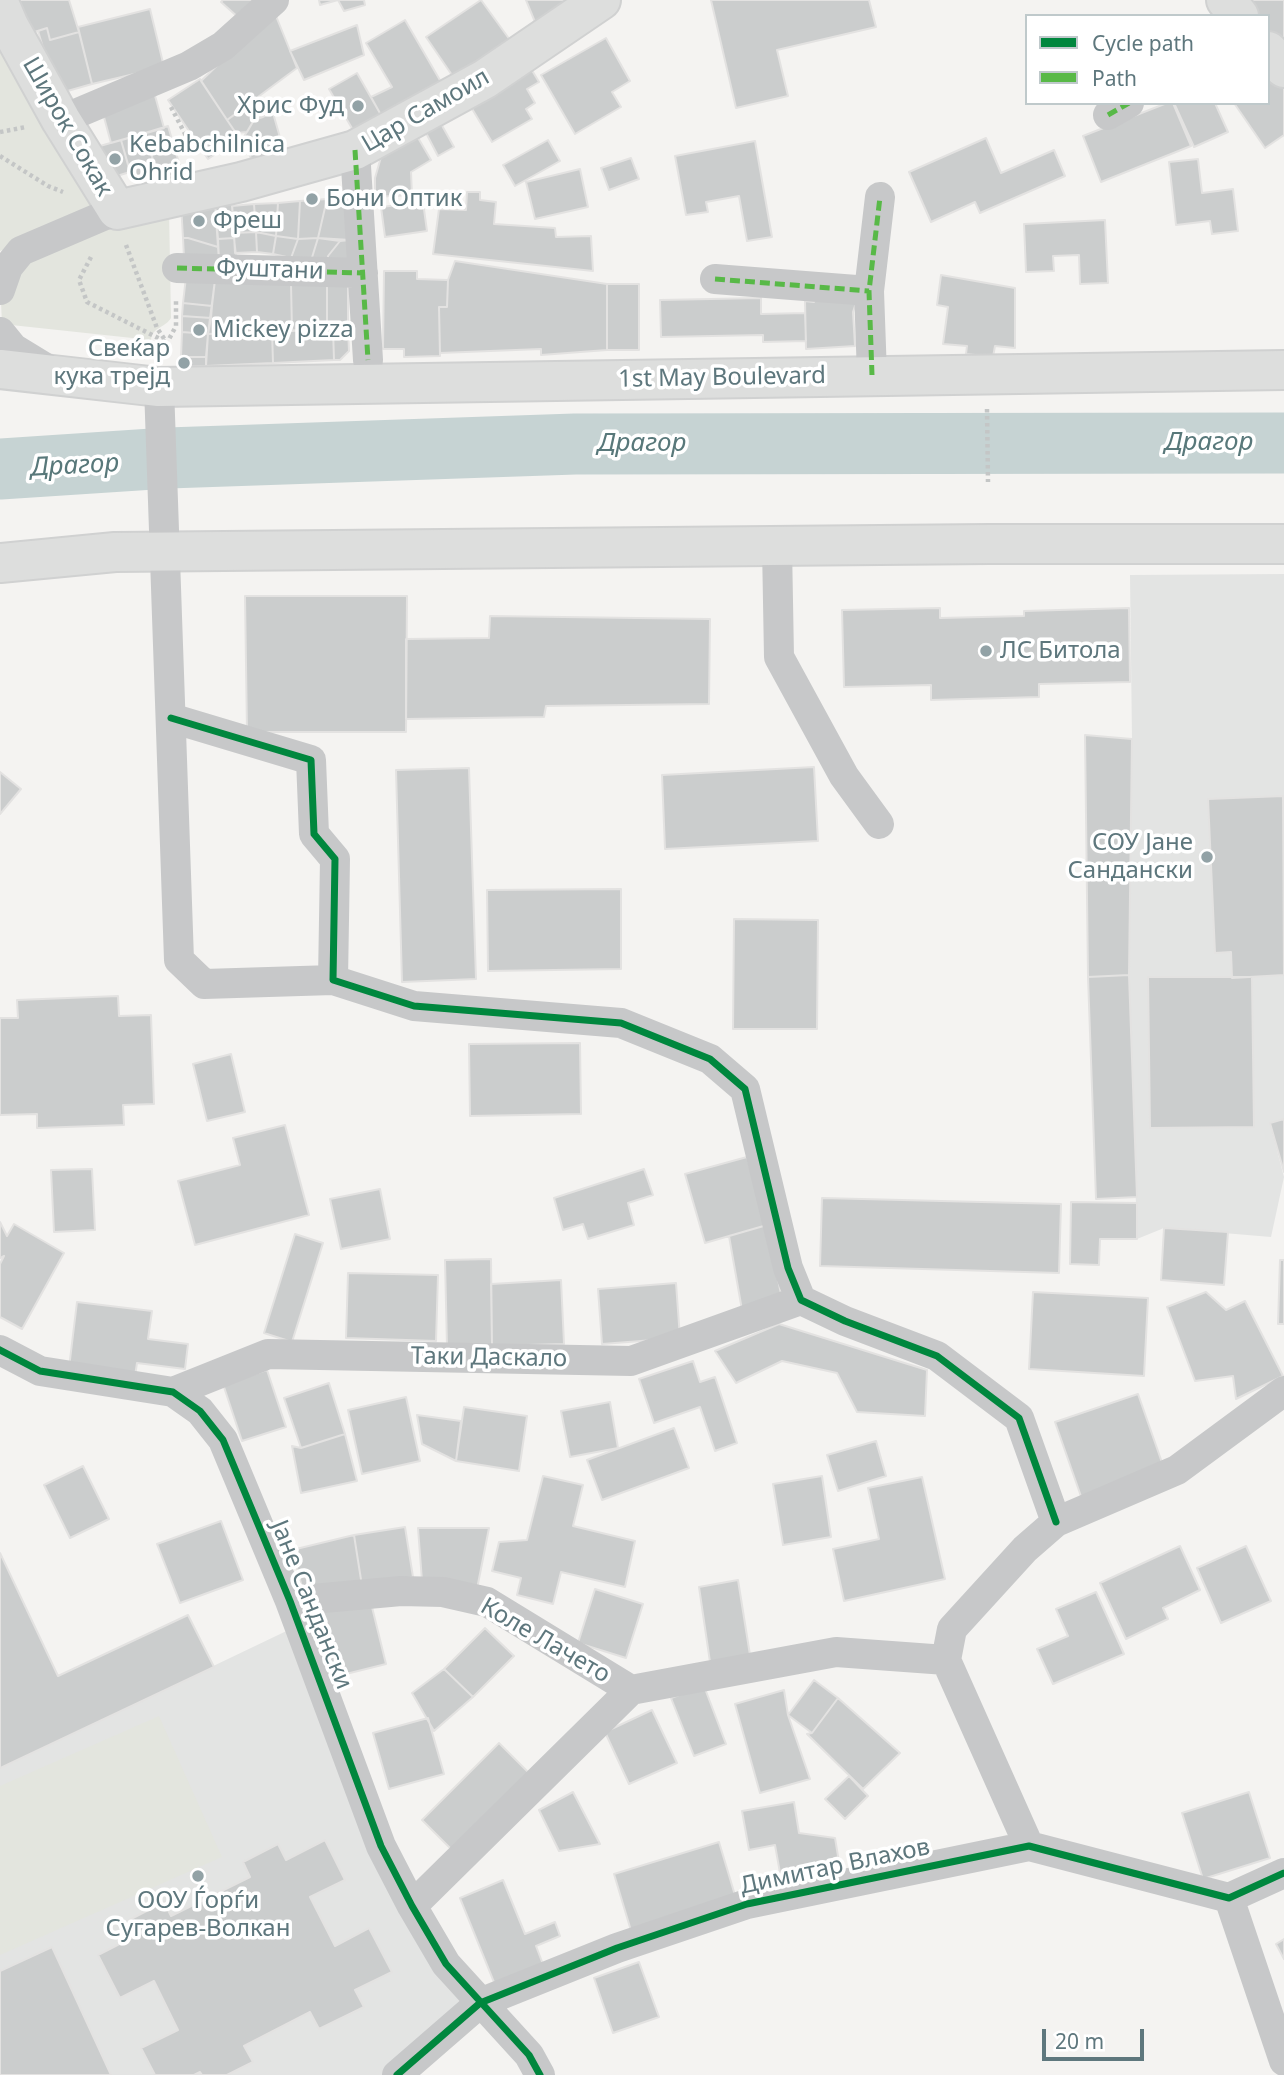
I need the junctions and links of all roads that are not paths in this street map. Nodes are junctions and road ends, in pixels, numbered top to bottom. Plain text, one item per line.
1 (274, 0) edge
2 (601, 0) edge
3 (0, 5) edge
4 (1270, 53) edge
5 (1284, 68) edge
6 (61, 120) junction
7 (355, 150) junction
8 (880, 197) dead end
9 (117, 210) junction
10 (177, 268) dead end
11 (363, 273) junction
12 (715, 279) dead end
13 (0, 290) edge
14 (869, 291) junction
15 (0, 332) edge
16 (368, 360) dead end
17 (0, 369) edge
18 (1284, 370) edge
19 (57, 375) junction
20 (872, 375) junction
21 (159, 387) junction
22 (1284, 544) edge
23 (777, 546) junction
24 (165, 553) junction
25 (0, 563) edge
26 (171, 718) junction
27 (879, 824) dead end
28 (333, 980) junction
29 (801, 1300) junction
30 (0, 1350) edge
31 (1284, 1391) edge
32 (173, 1392) junction
33 (1056, 1522) junction
34 (290, 1601) junction
35 (947, 1660) junction
36 (631, 1690) junction
37 (1029, 1846) junction
38 (1284, 1873) edge
39 (1229, 1898) junction
40 (412, 1906) junction
41 (480, 2003) junction
42 (1284, 2061) edge
43 (397, 2075) edge
44 (540, 2075) edge

1 - 6 street
2 - 7 main road, Цар Самоил
3 - 6 main road, Широк Сокак
4 - 5 main road
6 - 9 main road, Широк Сокак
7 - 9 main road
7 - 11 street, Цар Самоил
8 - 14 street
9 - 13 street
10 - 11 street, Фуштани
11 - 16 street, Цар Самоил
12 - 14 street
14 - 20 street
15 - 19 street
17 - 19 main road, 1st May Boulevard
18 - 20 main road, 1st May Boulevard
19 - 21 main road, 1st May Boulevard
20 - 21 main road, 1st May Boulevard
21 - 24 street
22 - 23 main road
23 - 24 main road
23 - 27 street
24 - 25 main road
24 - 26 street
26 - 28 street
26 - 28 street
28 - 29 street
29 - 32 street, Таки Даскало
29 - 33 street
30 - 32 street, Јане Сандански
31 - 33 street
32 - 34 street, Јане Сандански
33 - 35 street
34 - 36 street, Коле Лачето
34 - 40 street, Јане Сандански
35 - 36 street, Коле Лачето
35 - 37 street
36 - 40 street, Коле Лачето
37 - 39 street
37 - 41 street, Димитар Влахов
38 - 39 street
39 - 42 street
40 - 41 street, Јане Сандански
41 - 43 street, Димитар Влахов
41 - 44 street, Јане Сандански

